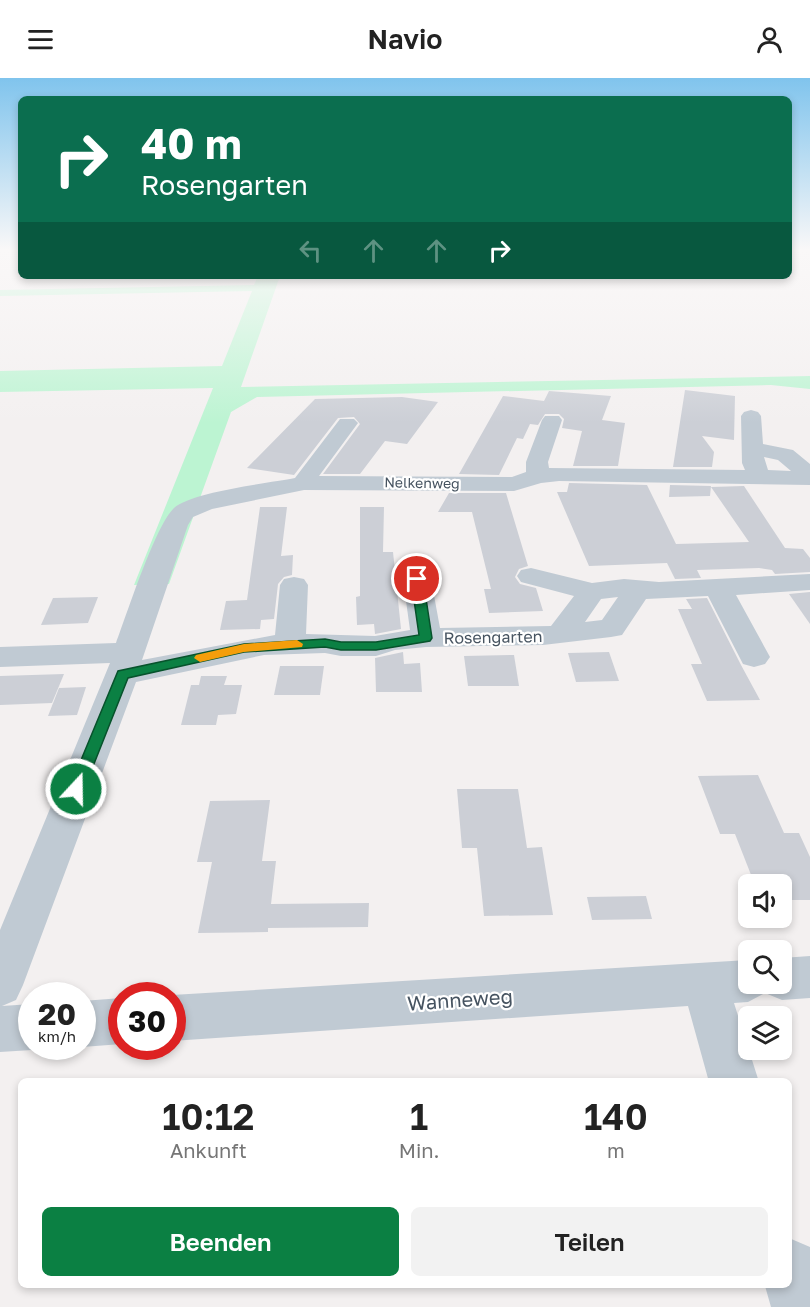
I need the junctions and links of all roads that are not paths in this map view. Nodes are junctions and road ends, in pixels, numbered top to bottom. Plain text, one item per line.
1 (751, 416) dead end
2 (552, 420) dead end
3 (347, 423) dead end
4 (753, 450) junction
5 (538, 476) junction
6 (760, 478) junction
7 (809, 478) edge
8 (304, 483) junction
9 (531, 576) dead end
10 (417, 579) dead end
11 (810, 582) edge
12 (294, 585) dead end
13 (718, 588) junction
14 (637, 591) junction
15 (592, 592) junction
16 (560, 635) junction
17 (426, 638) junction
18 (290, 644) junction
19 (0, 657) edge
20 (754, 657) dead end
21 (126, 663) junction
22 (810, 977) edge
23 (792, 978) edge
24 (727, 983) edge
25 (0, 985) edge
26 (186, 1017) edge
27 (18, 1028) edge
28 (0, 1029) edge
29 (734, 1078) edge
30 (792, 1277) edge
31 (801, 1307) edge

1 - 4 street
2 - 5 street
3 - 8 street
4 - 6 street
4 - 7 street, Nelkenweg
5 - 6 street, Nelkenweg
5 - 8 street, Nelkenweg
6 - 7 street, Nelkenweg
8 - 21 street, Nelkenweg
9 - 15 street
10 - 17 street, Rosengarten
11 - 13 street
12 - 18 street
13 - 14 street
13 - 20 street
14 - 15 street
14 - 16 street, Rosengarten
15 - 16 street, Rosengarten
16 - 17 street, Rosengarten
17 - 18 street, Rosengarten
18 - 21 street, Rosengarten
19 - 21 street, Rosengarten
21 - 25 street
22 - 23 street
24 - 26 street, Wanneweg
24 - 29 street
27 - 28 street
30 - 31 street

